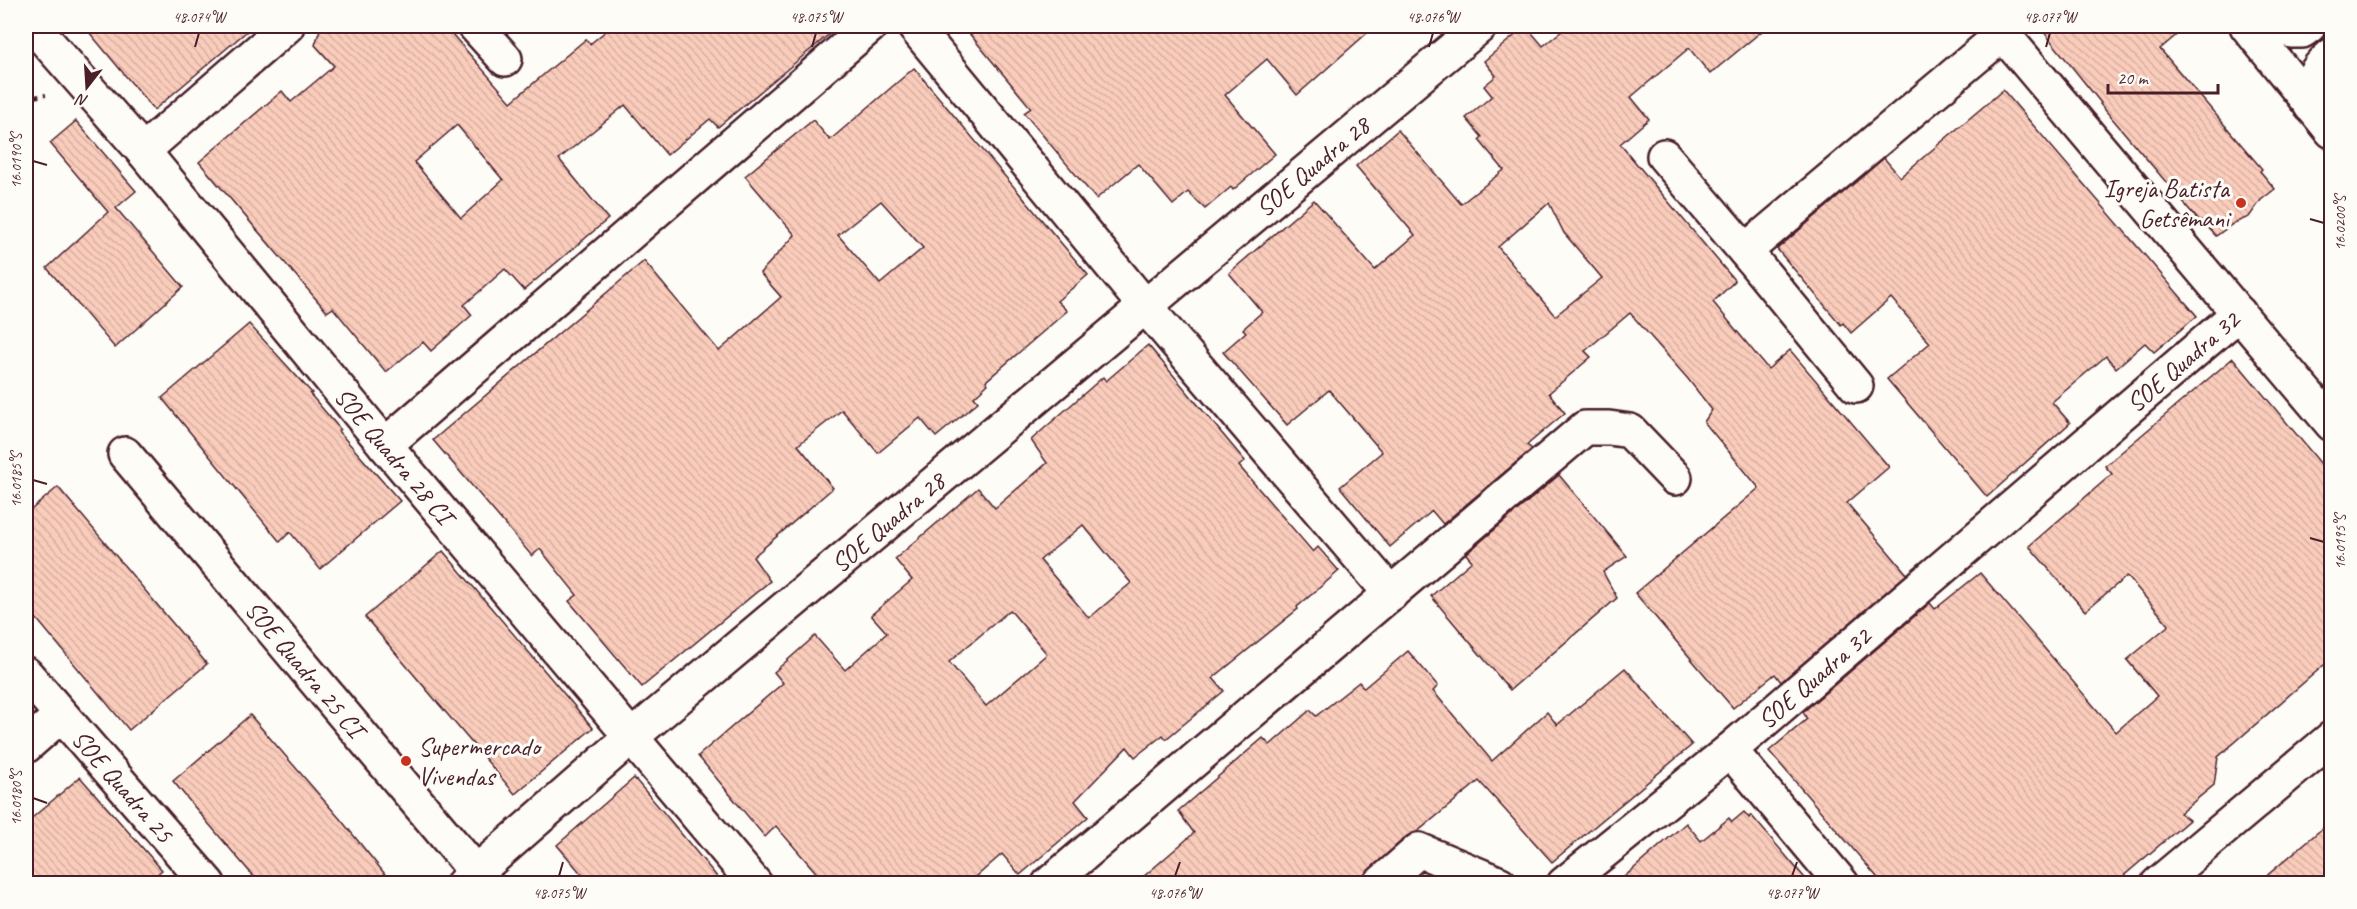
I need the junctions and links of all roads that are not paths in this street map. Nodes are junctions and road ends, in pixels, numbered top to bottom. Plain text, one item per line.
1 (33, 26) edge
2 (287, 26) edge
3 (475, 26) edge
4 (870, 26) edge
5 (914, 26) edge
6 (1479, 26) edge
7 (2247, 26) edge
8 (2287, 26) edge
9 (2309, 26) edge
10 (2331, 55) edge
11 (505, 59) dead end
12 (2310, 105) junction
13 (2331, 131) edge
14 (143, 151) junction
15 (1664, 156) dead end
16 (1745, 251) junction
17 (1144, 305) junction
18 (2239, 312) junction
19 (1856, 386) dead end
20 (2331, 424) edge
21 (385, 446) junction
22 (126, 454) dead end
23 (1675, 478) dead end
24 (1391, 594) junction
25 (26, 674) edge
26 (60, 716) junction
27 (630, 738) junction
28 (2331, 738) edge
29 (26, 746) edge
30 (1730, 750) junction
31 (475, 880) edge
32 (208, 884) edge
33 (755, 884) edge
34 (1049, 884) edge
35 (1380, 884) edge
36 (1500, 884) edge
37 (1564, 884) edge
38 (1842, 884) edge
39 (2158, 884) edge

1 - 14 street, SOE Quadra 28 CI
2 - 14 street
3 - 11 street
4 - 21 street
5 - 17 street
6 - 17 street, SOE Quadra 28
7 - 12 street
8 - 9 street
10 - 12 street
12 - 13 street
14 - 21 street, SOE Quadra 28 CI
15 - 16 street
16 - 18 street, SOE Quadra 32
16 - 19 street
17 - 24 street
17 - 27 street, SOE Quadra 28
18 - 20 street
18 - 30 street, SOE Quadra 32
21 - 27 street, SOE Quadra 28 CI
22 - 31 street, SOE Quadra 25 CI
23 - 24 street
24 - 34 street
25 - 26 street, SOE Quadra 25
26 - 29 street, SOE Quadra 25
26 - 32 street, SOE Quadra 25
27 - 31 street, SOE Quadra 28
27 - 33 street, SOE Quadra 28 CI
28 - 39 street
30 - 37 street, SOE Quadra 32
30 - 38 street
35 - 36 street

